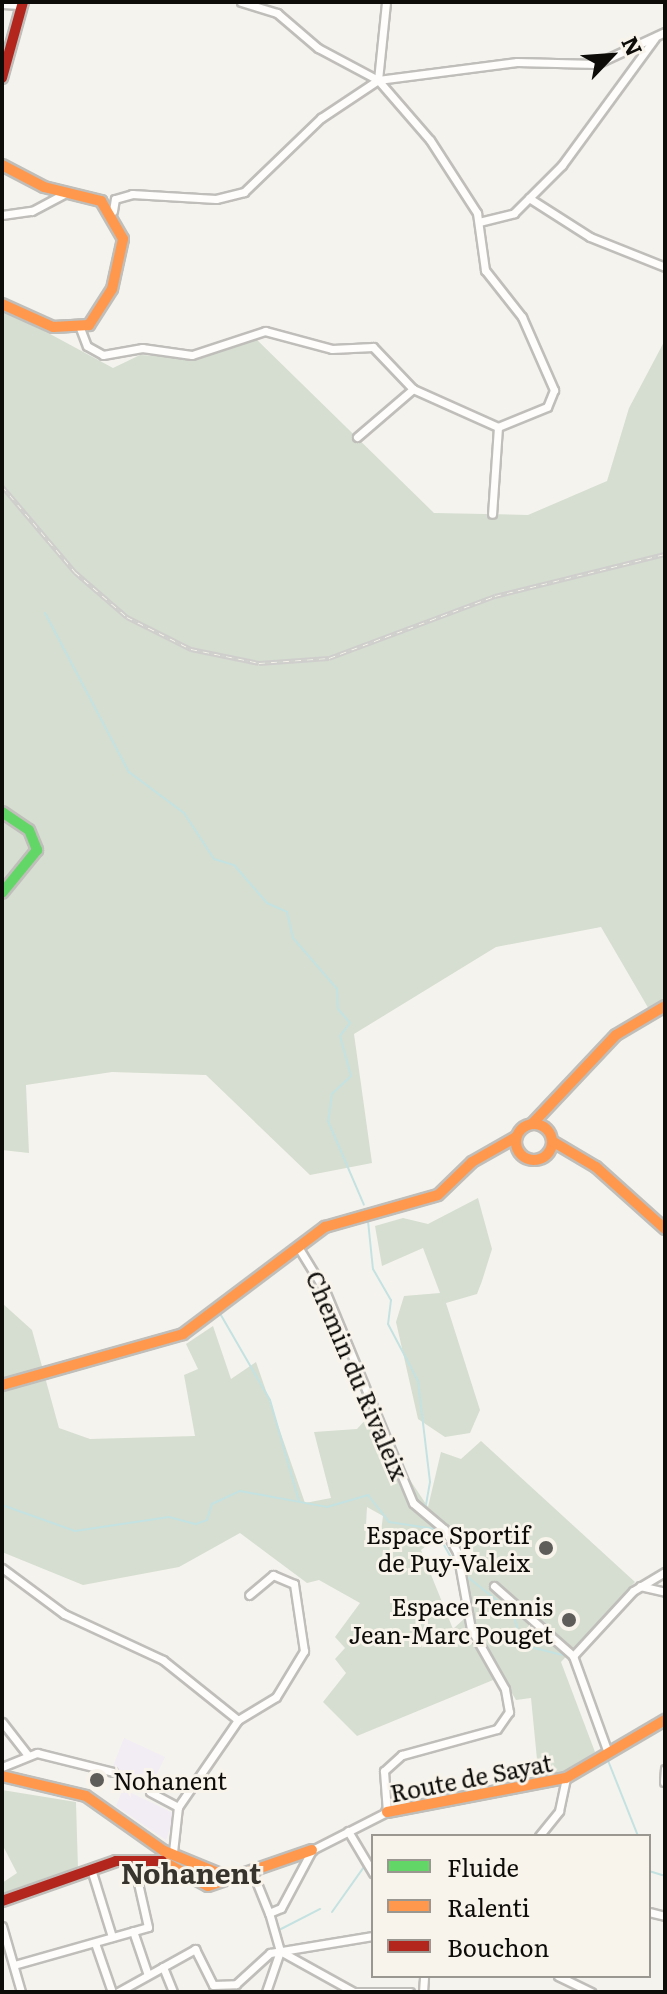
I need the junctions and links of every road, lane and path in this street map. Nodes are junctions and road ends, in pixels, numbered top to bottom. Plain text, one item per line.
1 (241, 2) edge
2 (386, 2) edge
3 (2, 4) edge
4 (22, 4) edge
5 (665, 32) edge
6 (656, 36) junction
7 (2, 78) edge
8 (378, 80) junction
9 (2, 165) edge
10 (66, 193) junction
11 (529, 198) junction
12 (113, 211) junction
13 (2, 215) edge
14 (479, 222) junction
15 (665, 267) edge
16 (2, 304) edge
17 (80, 328) junction
18 (413, 389) junction
19 (498, 427) junction
20 (357, 437) dead end
21 (492, 514) dead end
22 (2, 812) edge
23 (2, 893) edge
24 (665, 1006) edge
25 (553, 1095) junction
26 (532, 1124) junction
27 (547, 1129) junction
28 (516, 1137) junction
29 (552, 1141) junction
30 (518, 1152) junction
31 (483, 1155) junction
32 (546, 1155) junction
33 (583, 1159) junction
34 (665, 1229) edge
35 (298, 1247) junction
36 (2, 1385) edge
37 (2, 1568) edge
38 (665, 1572) edge
39 (494, 1586) dead end
40 (640, 1586) junction
41 (665, 1592) edge
42 (249, 1595) dead end
43 (573, 1656) junction
44 (238, 1720) junction
45 (2, 1722) edge
46 (664, 1723) edge
47 (607, 1750) junction
48 (27, 1754) junction
49 (2, 1767) edge
50 (665, 1769) edge
51 (113, 1772) dead end
52 (2, 1776) edge
53 (566, 1778) junction
54 (664, 1782) edge
55 (150, 1792) dead end
56 (178, 1807) junction
57 (387, 1812) junction
58 (348, 1831) junction
59 (541, 1834) edge
60 (312, 1850) junction
61 (167, 1855) junction
62 (133, 1861) junction
63 (366, 1866) edge
64 (91, 1869) junction
65 (254, 1876) junction
66 (235, 1880) junction
67 (2, 1901) edge
68 (269, 1913) junction
69 (2, 1926) edge
70 (133, 1931) junction
71 (371, 1936) edge
72 (112, 1937) junction
73 (95, 1943) junction
74 (280, 1951) junction
75 (14, 1965) junction
76 (163, 1967) junction
77 (148, 1975) junction
78 (563, 1978) edge
79 (575, 1983) junction
80 (213, 1985) junction
81 (353, 1991) edge
82 (21, 1992) edge
83 (112, 1992) edge
84 (118, 1992) edge
85 (173, 1992) edge
86 (207, 1992) edge
87 (266, 1992) edge
88 (410, 1992) edge
89 (573, 1992) edge
90 (591, 1992) edge

1 - 8 street
2 - 8 street
3 - 4 street
4 - 7 street
5 - 6 street
6 - 8 street
6 - 11 street
8 - 12 street
8 - 14 street
9 - 10 street
10 - 12 street
10 - 13 street
11 - 14 street
11 - 15 street
12 - 17 street
14 - 19 street
16 - 17 street
17 - 18 street
18 - 19 street
18 - 20 street
19 - 21 street
22 - 23 street
24 - 25 street
25 - 26 street
25 - 27 street
26 - 27 street
26 - 28 street
27 - 29 street
28 - 30 street
28 - 31 street
29 - 32 street
29 - 33 street
30 - 31 street
30 - 32 street
31 - 35 street
32 - 33 street
33 - 34 street
35 - 36 street
35 - 57 street, Chemin du Rivaleix
37 - 44 street
38 - 40 street
39 - 43 street
40 - 41 street
40 - 43 street
42 - 44 street
43 - 47 street
44 - 56 street
45 - 48 street
46 - 47 street, Route de Sayat
47 - 53 street, Route de Sayat
48 - 49 street
48 - 51 street
50 - 54 street
52 - 61 street
53 - 57 street, Route de Sayat
53 - 59 street
55 - 56 street
56 - 61 street
57 - 58 street, Route de Sayat
58 - 60 street, Route de Sayat
58 - 63 street
60 - 65 street, Route de Sayat
60 - 68 street
61 - 62 street
61 - 66 street
61 - 66 street, Route de Sayat
62 - 64 street
62 - 70 street
64 - 67 street
64 - 72 street
65 - 66 street, Route de Sayat
65 - 68 street
68 - 74 street
69 - 75 street
70 - 72 street
70 - 77 street
71 - 74 street
72 - 73 street
73 - 75 street
73 - 83 street
74 - 80 street
74 - 81 street
74 - 87 street
75 - 82 street
76 - 77 street
76 - 80 street
76 - 85 street
77 - 84 street
78 - 79 street
79 - 89 street
79 - 90 street
80 - 86 street
81 - 88 street

